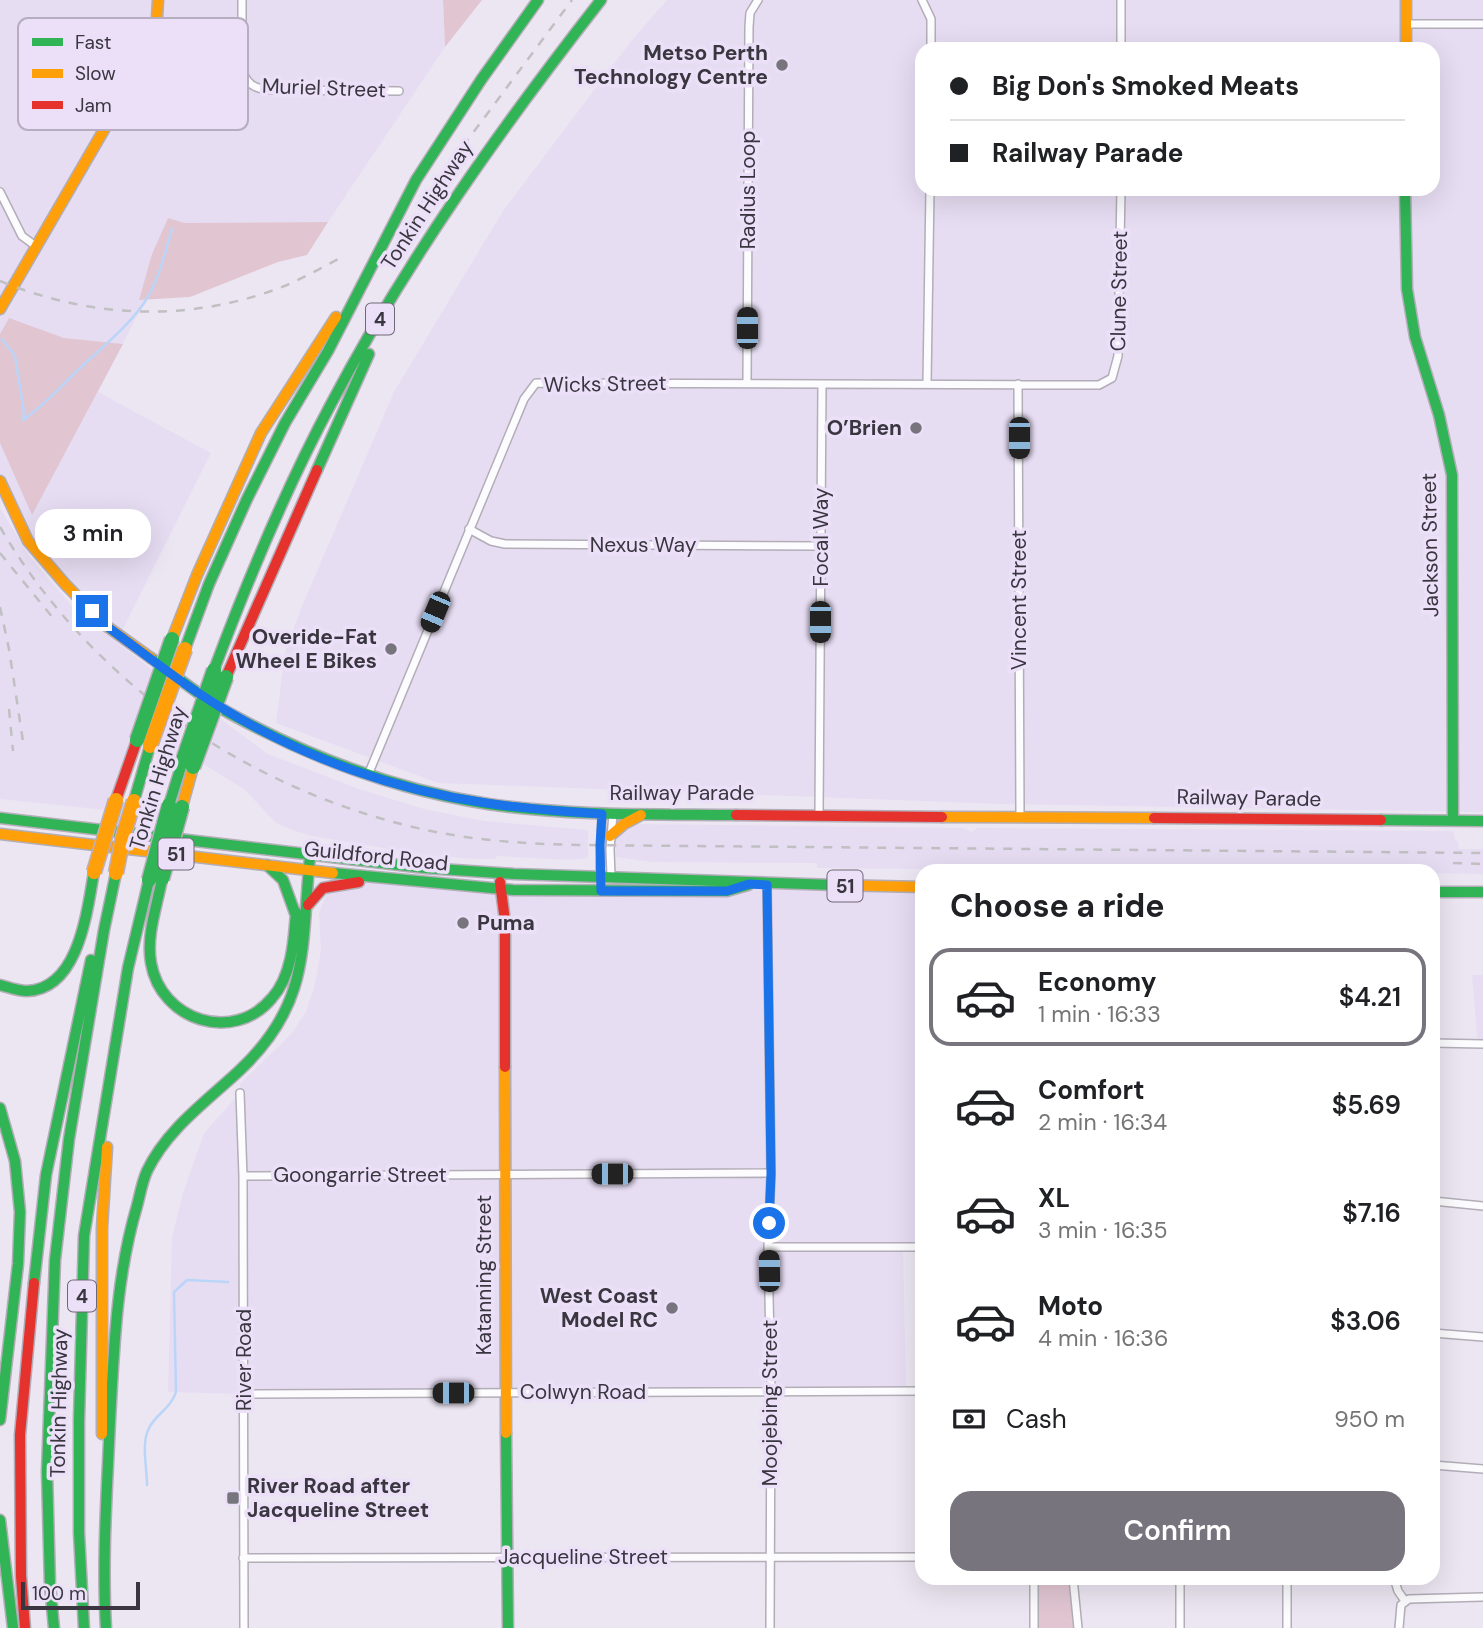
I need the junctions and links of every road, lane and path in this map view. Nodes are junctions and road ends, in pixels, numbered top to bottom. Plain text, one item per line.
1 (158, 0) edge
2 (242, 0) edge
3 (538, 0) edge
4 (601, 0) edge
5 (758, 0) edge
6 (922, 0) edge
7 (1121, 0) edge
8 (1406, 0) edge
9 (157, 18) edge
10 (242, 18) edge
11 (1406, 24) junction
12 (1483, 24) edge
13 (931, 42) edge
14 (1121, 42) edge
15 (1406, 42) edge
16 (248, 82) edge
17 (399, 91) dead end
18 (104, 130) edge
19 (0, 192) edge
20 (930, 196) edge
21 (1121, 196) edge
22 (1405, 196) edge
23 (37, 247) junction
24 (371, 263) junction
25 (0, 309) edge
26 (747, 383) junction
27 (822, 384) junction
28 (927, 384) junction
29 (1018, 384) junction
30 (1099, 385) joint
31 (0, 481) edge
32 (469, 530) junction
33 (821, 546) junction
34 (144, 743) junction
35 (369, 775) junction
36 (608, 814) junction
37 (643, 814) junction
38 (819, 815) junction
39 (1020, 816) junction
40 (0, 818) edge
41 (1453, 821) junction
42 (1483, 821) edge
43 (0, 834) edge
44 (610, 836) junction
45 (22, 837) junction
46 (0, 844) edge
47 (305, 862) junction
48 (266, 865) junction
49 (507, 873) junction
50 (156, 879) junction
51 (384, 879) junction
52 (606, 884) junction
53 (767, 885) junction
54 (915, 887) edge
55 (506, 889) junction
56 (1440, 892) edge
57 (1483, 892) edge
58 (300, 914) junction
59 (104, 930) junction
60 (0, 985) edge
61 (1440, 1043) edge
62 (1483, 1044) edge
63 (112, 1065) junction
64 (240, 1093) dead end
65 (0, 1108) edge
66 (505, 1174) junction
67 (771, 1174) junction
68 (243, 1175) junction
69 (1440, 1202) edge
70 (1483, 1206) edge
71 (768, 1247) junction
72 (915, 1247) edge
73 (1440, 1334) edge
74 (1483, 1337) edge
75 (915, 1391) edge
76 (505, 1392) junction
77 (771, 1392) junction
78 (244, 1394) junction
79 (0, 1420) edge
80 (1440, 1466) edge
81 (1483, 1469) edge
82 (0, 1520) edge
83 (104, 1552) junction
84 (770, 1556) junction
85 (508, 1557) junction
86 (915, 1557) edge
87 (243, 1558) junction
88 (1034, 1585) edge
89 (1074, 1585) edge
90 (1180, 1585) edge
91 (1287, 1585) edge
92 (1396, 1585) edge
93 (1483, 1597) edge
94 (1405, 1601) junction
95 (13, 1628) edge
96 (25, 1628) edge
97 (54, 1628) edge
98 (84, 1628) edge
99 (106, 1628) edge
100 (244, 1628) edge
101 (508, 1628) edge
102 (770, 1628) edge
103 (1034, 1628) edge
104 (1078, 1628) edge
105 (1180, 1628) edge
106 (1287, 1628) edge
107 (1399, 1628) edge

1 - 9 main road
2 - 10 street, Muriel Street
3 - 24 main road, Tonkin Highway / 4
4 - 50 main road, Tonkin Highway / 4, bridge
5 - 26 street, Radius Loop
6 - 13 street
7 - 14 street
8 - 11 main road
11 - 12 street
11 - 15 main road
16 - 17 street, Muriel Street
18 - 23 main road
19 - 23 street
20 - 28 street
21 - 30 street, Clune Street
22 - 41 main road, Jackson Street
23 - 25 main road
24 - 34 main road, Tonkin Highway / 4, bridge
24 - 34 main road, bridge
26 - 27 street, Wicks Street
26 - 32 street, Wicks Street
27 - 28 street, Wicks Street
27 - 33 street, Focal Way
28 - 29 street, Wicks Street
29 - 30 street, Wicks Street
29 - 39 street, Vincent Street
31 - 35 main road, Railway Parade
32 - 33 street, Nexus Way
32 - 35 street, Wicks Street
33 - 38 street, Focal Way
34 - 59 main road, Tonkin Highway / 4, bridge
34 - 60 main road, bridge
35 - 36 main road, Railway Parade
36 - 37 main road, Railway Parade
36 - 44 street
36 - 52 street
37 - 38 main road, Railway Parade
37 - 44 main road
38 - 39 main road, Railway Parade
39 - 41 main road, Railway Parade
40 - 47 main road, Guildford Road / 51
41 - 42 main road, Railway Parade
43 - 45 main road, Guildford Road / 51
44 - 52 street
45 - 46 main road
45 - 48 main road, Guildford Road / 51
47 - 48 main road, Guildford Road / 51
47 - 49 main road, Guildford Road / 51
47 - 51 main road, Guildford Road / 51
47 - 58 main road
48 - 58 main road
49 - 52 main road, Guildford Road / 51
49 - 55 main road, Katanning Street
50 - 58 main road
50 - 63 main road, Tonkin Highway / 4
51 - 55 main road, Guildford Road / 51
51 - 58 main road
52 - 53 main road, Guildford Road / 51
52 - 55 main road, Guildford Road / 51
53 - 54 main road, Guildford Road / 51
53 - 67 street, Moojebing Street
55 - 66 main road, Katanning Street
56 - 57 main road
58 - 83 main road
59 - 96 main road, Tonkin Highway
59 - 97 main road, Tonkin Highway
61 - 62 street
63 - 83 main road
63 - 98 main road, Tonkin Highway / 4
64 - 68 street, River Road
65 - 79 main road
66 - 67 street, Goongarrie Street
66 - 68 street, Goongarrie Street
66 - 76 main road, Katanning Street
67 - 71 street, Moojebing Street
68 - 78 street, River Road
69 - 70 street
71 - 72 street
71 - 77 street, Moojebing Street
73 - 74 street
75 - 77 street, Colwyn Road
76 - 77 street, Colwyn Road
76 - 78 street, Colwyn Road
76 - 85 main road, Katanning Street
77 - 84 street, Moojebing Street
78 - 87 street, River Road
80 - 81 street
82 - 95 main road
83 - 99 main road
84 - 85 street, Jacqueline Street
84 - 86 street, Jacqueline Street
84 - 102 street, Moojebing Street
85 - 87 street, Jacqueline Street
85 - 101 main road, Katanning Street
87 - 100 street, River Road
88 - 103 street
89 - 104 street
90 - 105 street
91 - 106 street
92 - 94 street
93 - 94 street
94 - 107 street

